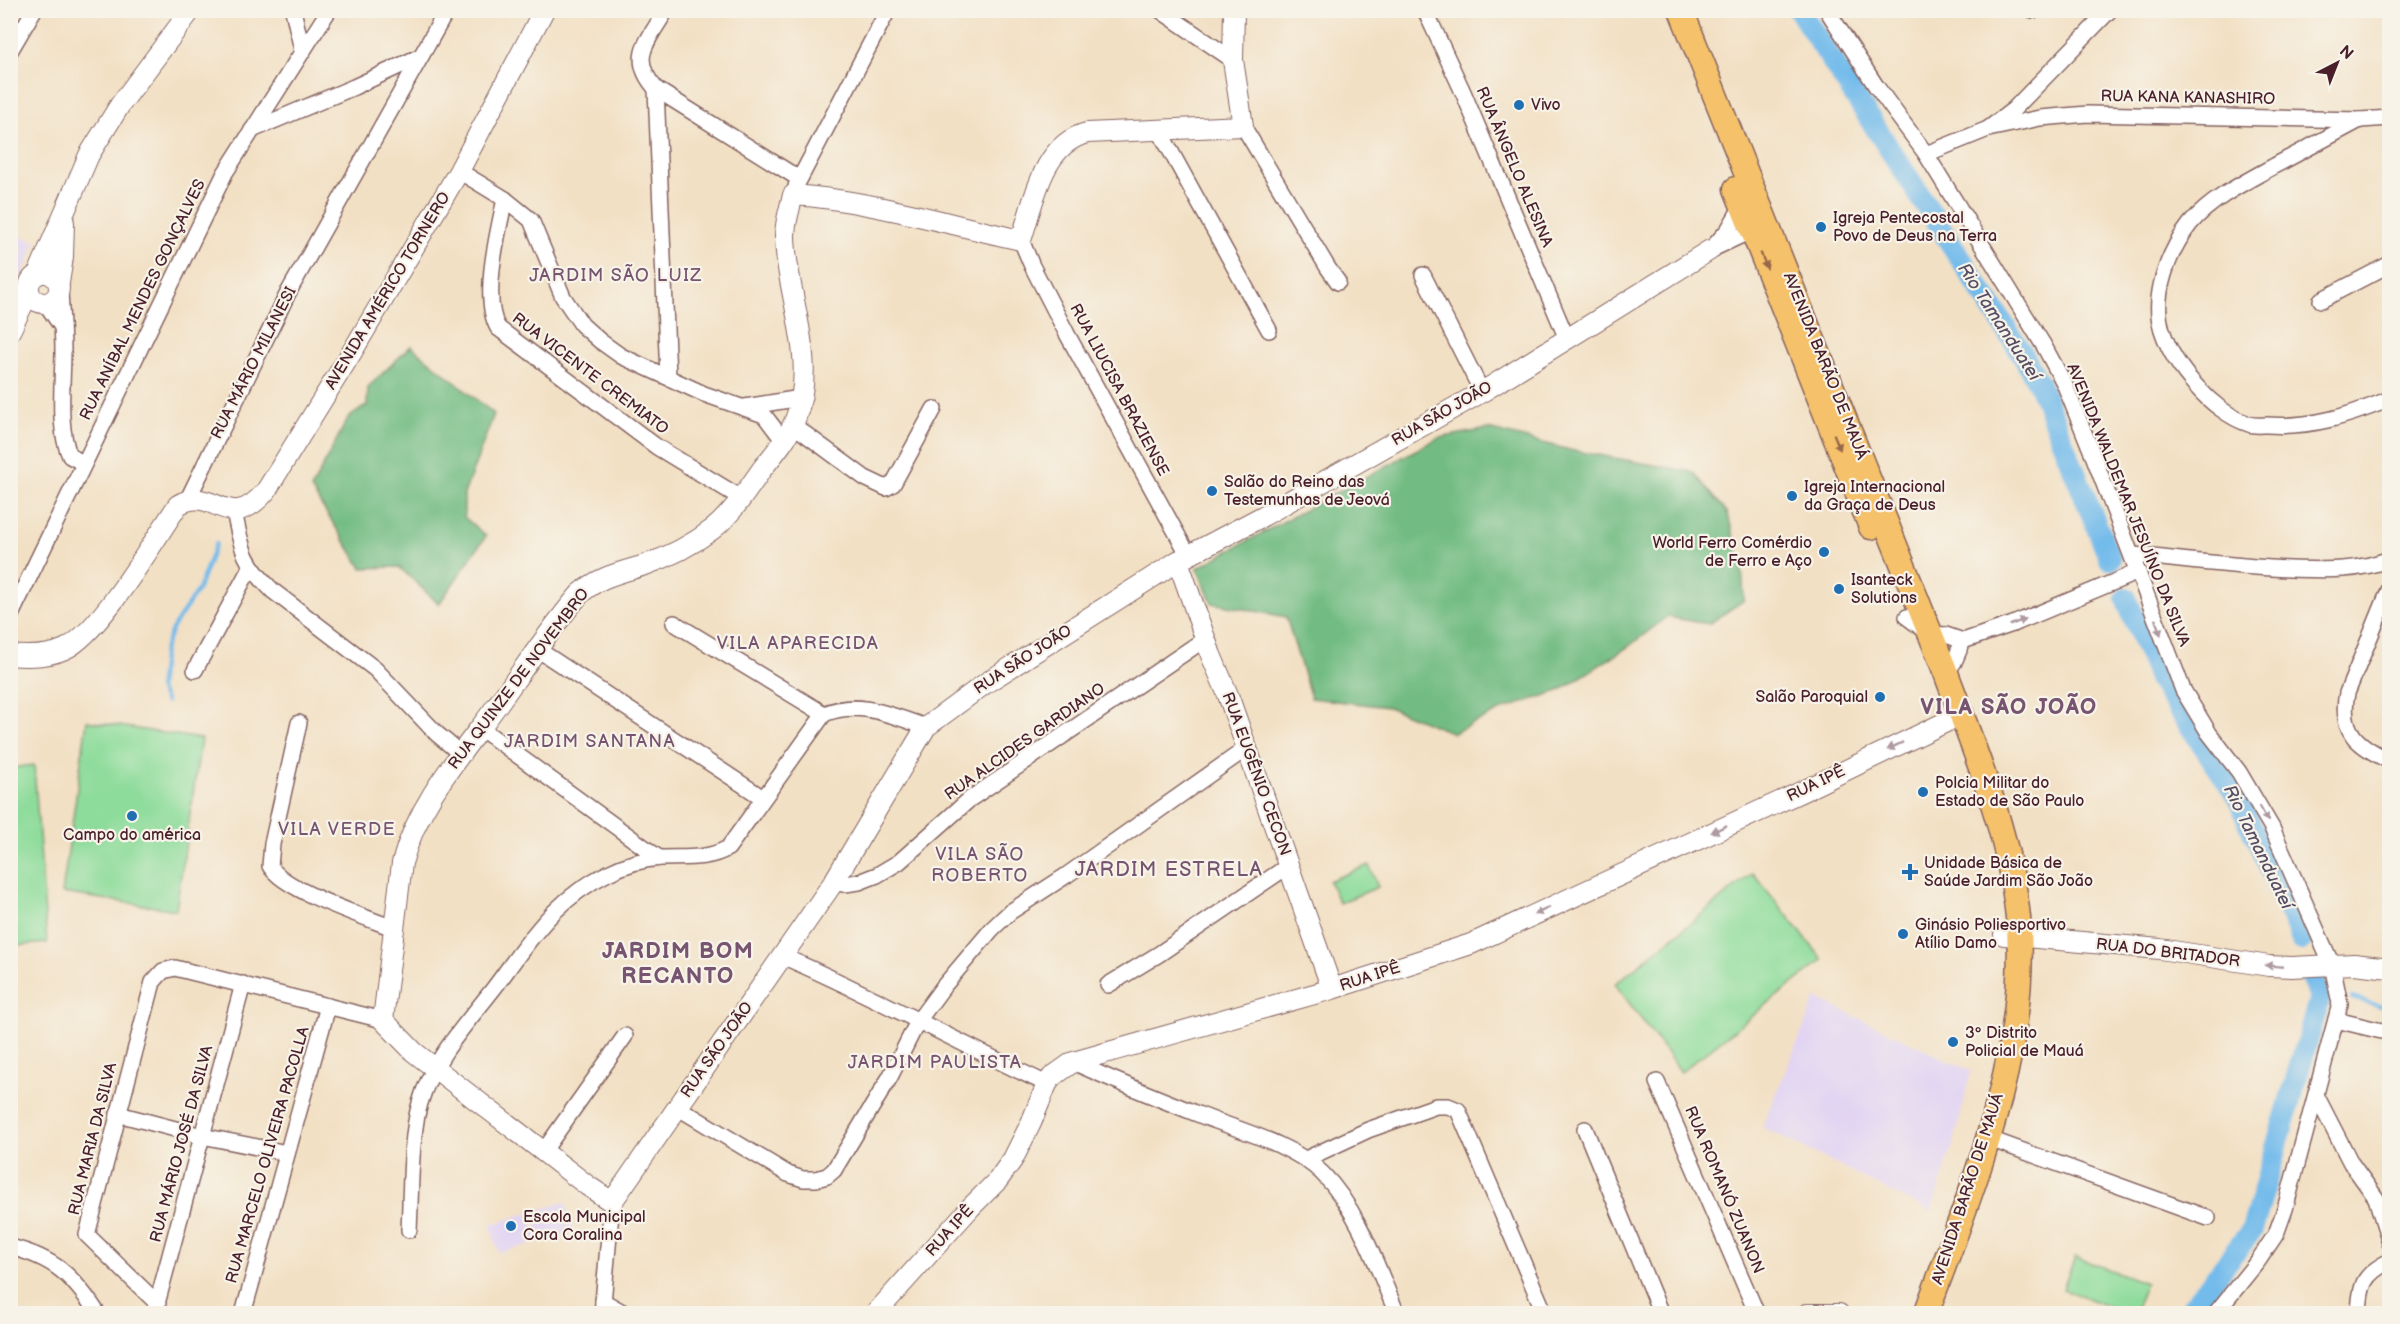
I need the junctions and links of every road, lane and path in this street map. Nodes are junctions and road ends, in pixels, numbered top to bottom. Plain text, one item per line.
1 (34, 10) edge
2 (191, 10) edge
3 (293, 10) edge
4 (329, 10) edge
5 (447, 10) edge
6 (544, 10) edge
7 (666, 10) edge
8 (888, 10) edge
9 (1160, 10) edge
10 (1234, 10) edge
11 (1425, 10) edge
12 (1667, 10) edge
13 (1681, 10) edge
14 (1827, 10) edge
15 (2110, 10) edge
16 (302, 50) junction
17 (10, 51) edge
18 (421, 56) junction
19 (1233, 60) junction
20 (656, 89) junction
21 (2390, 118) edge
22 (2360, 120) junction
23 (1243, 126) junction
24 (252, 129) junction
25 (1988, 129) junction
26 (1159, 130) junction
27 (1926, 154) junction
28 (459, 171) junction
29 (796, 187) junction
30 (505, 199) junction
31 (1742, 206) junction
32 (1760, 227) junction
33 (1021, 240) junction
34 (1710, 250) junction
35 (2390, 264) edge
36 (1423, 275) dead end
37 (1338, 282) dead end
38 (45, 291) junction
39 (2321, 300) dead end
40 (1269, 330) dead end
41 (10, 332) edge
42 (1567, 339) junction
43 (668, 377) junction
44 (1482, 392) junction
45 (801, 398) junction
46 (2390, 399) edge
47 (745, 407) junction
48 (934, 409) dead end
49 (788, 432) junction
50 (83, 463) junction
51 (741, 498) junction
52 (188, 499) junction
53 (234, 511) junction
54 (2132, 555) junction
55 (1183, 558) junction
56 (2390, 559) edge
57 (250, 568) junction
58 (2138, 572) junction
59 (2390, 588) edge
60 (10, 617) edge
61 (1907, 617) junction
62 (674, 623) dead end
63 (1930, 634) junction
64 (1205, 639) junction
65 (1963, 641) junction
66 (537, 650) junction
67 (10, 655) edge
68 (195, 670) dead end
69 (1946, 673) junction
70 (824, 714) junction
71 (1948, 721) junction
72 (299, 723) dead end
73 (926, 727) junction
74 (480, 728) junction
75 (1247, 748) junction
76 (461, 754) junction
77 (2390, 761) edge
78 (1983, 772) junction
79 (763, 798) junction
80 (659, 858) junction
81 (1288, 866) junction
82 (834, 883) junction
83 (393, 928) junction
84 (2012, 936) junction
85 (782, 956) junction
86 (2332, 965) junction
87 (2390, 968) edge
88 (243, 984) junction
89 (1108, 985) dead end
90 (1332, 989) junction
91 (328, 1006) junction
92 (383, 1020) junction
93 (2336, 1020) junction
94 (918, 1021) junction
95 (2390, 1033) edge
96 (625, 1036) dead end
97 (1073, 1062) junction
98 (435, 1067) junction
99 (1657, 1082) dead end
100 (1047, 1084) junction
101 (2316, 1095) junction
102 (677, 1107) junction
103 (118, 1114) junction
104 (1585, 1129) dead end
105 (202, 1136) junction
106 (1988, 1138) junction
107 (543, 1152) junction
108 (286, 1153) junction
109 (1306, 1159) junction
110 (612, 1202) junction
111 (2208, 1218) dead end
112 (409, 1230) dead end
113 (2390, 1243) edge
114 (10, 1247) edge
115 (2390, 1261) edge
116 (602, 1307) edge
117 (156, 1309) edge
118 (2222, 1309) edge
119 (98, 1314) edge
120 (243, 1314) edge
121 (626, 1314) edge
122 (875, 1314) edge
123 (1397, 1314) edge
124 (1545, 1314) edge
125 (1661, 1314) edge
126 (1757, 1314) edge
127 (1807, 1314) edge
128 (1839, 1314) edge
129 (1915, 1314) edge
130 (1926, 1314) edge
131 (2359, 1314) edge

1 - 17 street
2 - 38 street
3 - 16 street
4 - 16 street, RUA ANÍBAL MENDES GONÇALVES
5 - 18 street, RUA MÁRIO MILANESI
6 - 28 street, AVENIDA AMÉRICO TORNERO
7 - 20 street
8 - 29 street
9 - 19 street
10 - 19 street
11 - 42 street, RUA ÂNGELO ALESINA
12 - 31 main road, AVENIDA BARÃO DE MAUÁ
13 - 32 main road, AVENIDA BARÃO DE MAUÁ
14 - 27 street, AVENIDA WALDEMAR JESUÍNO DA SILVA
15 - 25 street
16 - 24 street, RUA ANÍBAL MENDES GONÇALVES
18 - 24 street
18 - 52 street, RUA MÁRIO MILANESI
19 - 23 street
20 - 29 street
20 - 43 street
21 - 22 street, RUA KANA KANASHIRO
22 - 25 street, RUA KANA KANASHIRO
22 - 46 street
23 - 26 street
23 - 37 street
24 - 50 street, RUA ANÍBAL MENDES GONÇALVES
25 - 27 street
26 - 33 street
26 - 40 street
27 - 54 street, AVENIDA WALDEMAR JESUÍNO DA SILVA
28 - 30 street
28 - 53 street, AVENIDA AMÉRICO TORNERO
29 - 33 street
29 - 45 street, RUA QUINZE DE NOVEMBRO
30 - 43 street
30 - 51 street, RUA VICENTE CREMIATO
31 - 32 main road, AVENIDA BARÃO DE MAUÁ
31 - 34 street, RUA SÃO JOÃO
32 - 34 street, RUA SÃO JOÃO
32 -> 61 main road, AVENIDA BARÃO DE MAUÁ
32 - 63 main road, AVENIDA BARÃO DE MAUÁ
33 - 55 street, RUA LIUCISA BRAZIENSE
34 - 42 street, RUA SÃO JOÃO
35 - 39 street
36 - 44 street
38 - 41 street
38 - 50 street
42 - 44 street, RUA SÃO JOÃO
43 - 47 street
44 - 55 street, RUA SÃO JOÃO
45 - 47 street
45 - 49 street, RUA QUINZE DE NOVEMBRO
47 - 49 street
48 - 49 street
49 - 51 street, RUA QUINZE DE NOVEMBRO
50 - 60 street, RUA ANÍBAL MENDES GONÇALVES
51 - 66 street, RUA QUINZE DE NOVEMBRO
52 - 53 street
52 - 67 street, RUA MÁRIO MILANESI
53 - 57 street
54 - 56 street
54 - 58 street, AVENIDA WALDEMAR JESUÍNO DA SILVA
55 - 64 street, RUA EUGÊNIO CECON
55 - 73 street, RUA SÃO JOÃO
57 - 68 street
57 - 76 street
65 -> 58 street
58 -> 86 street, AVENIDA WALDEMAR JESUÍNO DA SILVA
59 - 77 street
61 - 63 street
61 - 71 main road, AVENIDA BARÃO DE MAUÁ
62 - 70 street
63 - 65 street
63 - 69 main road, AVENIDA BARÃO DE MAUÁ
64 - 75 street, RUA EUGÊNIO CECON
64 - 82 street, RUA ALCIDES GARDIANO
65 - 69 street
66 - 74 street, RUA QUINZE DE NOVEMBRO
66 - 79 street
69 - 78 main road, AVENIDA BARÃO DE MAUÁ
70 - 73 street
70 - 79 street
71 - 78 main road
71 - 84 main road, AVENIDA BARÃO DE MAUÁ
71 -> 90 street, RUA IPÊ
72 - 83 street
73 - 82 street, RUA SÃO JOÃO
74 - 76 street, RUA QUINZE DE NOVEMBRO
74 - 80 street
75 - 81 street, RUA EUGÊNIO CECON
75 - 94 street
76 - 83 street, RUA QUINZE DE NOVEMBRO
78 - 84 main road, AVENIDA BARÃO DE MAUÁ
79 - 80 street
80 - 98 street
81 - 89 street
81 - 90 street, RUA EUGÊNIO CECON
82 - 85 street, RUA SÃO JOÃO
83 - 92 street, RUA QUINZE DE NOVEMBRO
86 -> 84 street, RUA DO BRITADOR
84 - 106 main road, AVENIDA BARÃO DE MAUÁ
84 - 129 main road, AVENIDA BARÃO DE MAUÁ
85 - 94 street
85 - 102 street, RUA SÃO JOÃO
86 - 87 street, RUA DO BRITADOR
86 - 93 street, AVENIDA WALDEMAR JESUÍNO DA SILVA
88 - 91 street
88 - 103 street, RUA MARIA DA SILVA
88 - 105 street, RUA MÁRIO JOSÉ DA SILVA
90 - 97 street, RUA IPÊ
91 - 92 street
91 - 108 street, RUA MARCELO OLIVEIRA PACOLLA
92 - 98 street
93 - 95 street
93 - 101 street, AVENIDA WALDEMAR JESUÍNO DA SILVA
94 - 100 street
94 - 102 street
96 - 107 street
97 - 100 street, RUA IPÊ
97 - 109 street
98 - 107 street
98 - 112 street
99 - 126 street, RUA ROMANÓ ZUANON
100 - 122 street, RUA IPÊ
101 - 113 street
101 - 118 street, AVENIDA WALDEMAR JESUÍNO DA SILVA
102 - 110 street, RUA SÃO JOÃO
103 - 105 street
103 - 117 street, RUA MARIA DA SILVA
104 - 125 street
105 - 108 street
105 - 117 street, RUA MÁRIO JOSÉ DA SILVA
106 - 111 street
106 - 130 main road, AVENIDA BARÃO DE MAUÁ
107 - 110 street
108 - 120 street, RUA MARCELO OLIVEIRA PACOLLA
109 - 123 street
109 - 124 street
110 - 116 street, RUA SÃO JOÃO
114 - 119 street
115 - 131 street
116 - 121 street
127 - 128 street

